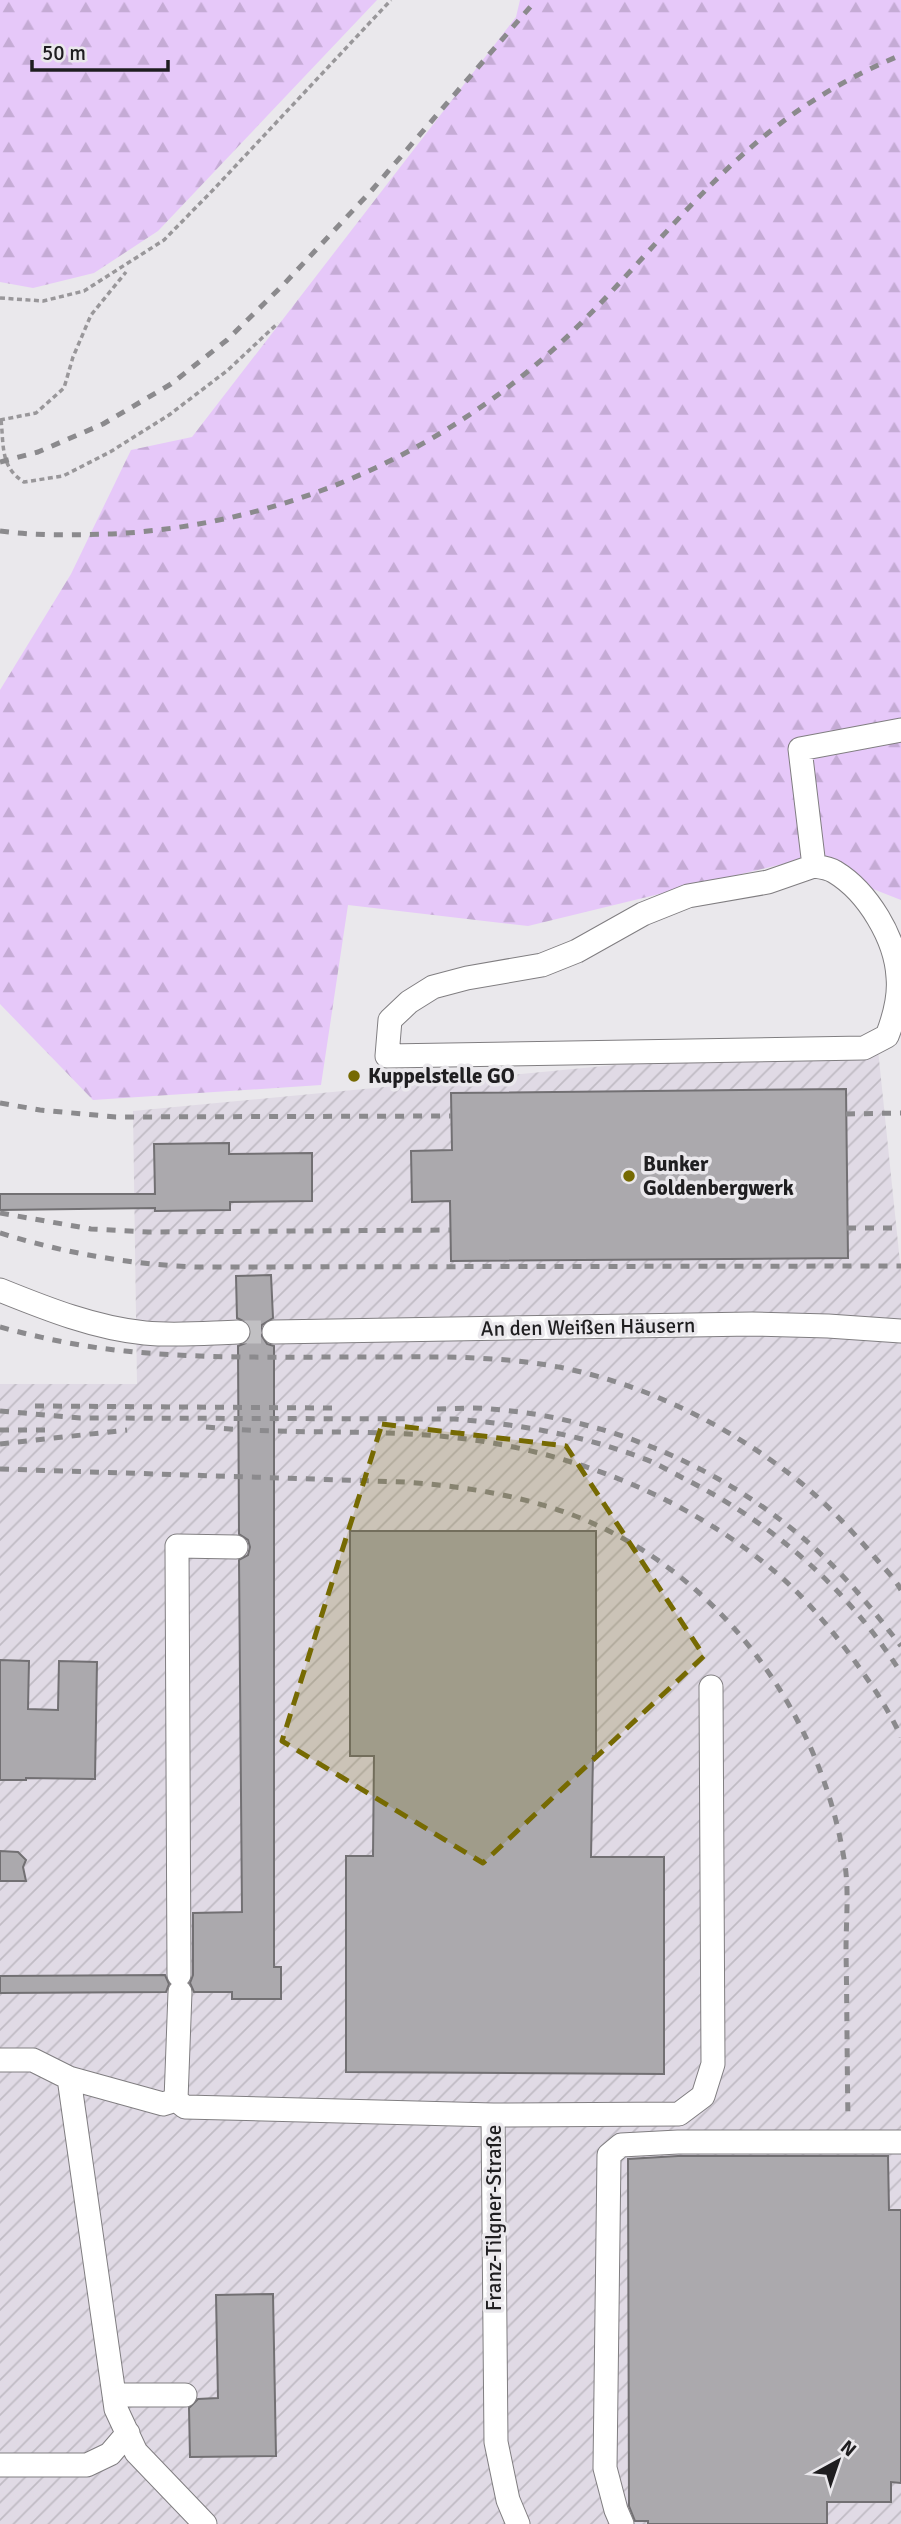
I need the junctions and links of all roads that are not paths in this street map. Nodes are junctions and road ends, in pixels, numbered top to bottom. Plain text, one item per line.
1 (901, 730) edge
2 (814, 866) junction
3 (0, 1290) edge
4 (901, 1331) edge
5 (237, 1332) tunnel mouth
6 (274, 1332) tunnel mouth
7 (236, 1547) dead end
8 (711, 1687) dead end
9 (0, 2060) edge
10 (69, 2078) junction
11 (176, 2099) junction
12 (493, 2115) junction
13 (901, 2142) edge
14 (114, 2395) junction
15 (185, 2395) dead end
16 (128, 2433) junction
17 (0, 2465) edge
18 (205, 2524) edge
19 (518, 2524) edge
20 (622, 2524) edge

1 - 2 street
2 - 2 street
3 - 5 street
4 - 6 street, An den Weißen Häusern
7 - 11 street
8 - 12 street, Franz-Tilgner-Straße
9 - 10 street
10 - 11 street
10 - 14 street
11 - 12 street
12 - 19 street, Franz-Tilgner-Straße
13 - 20 street
14 - 15 street
14 - 16 street
16 - 17 street
16 - 18 street

